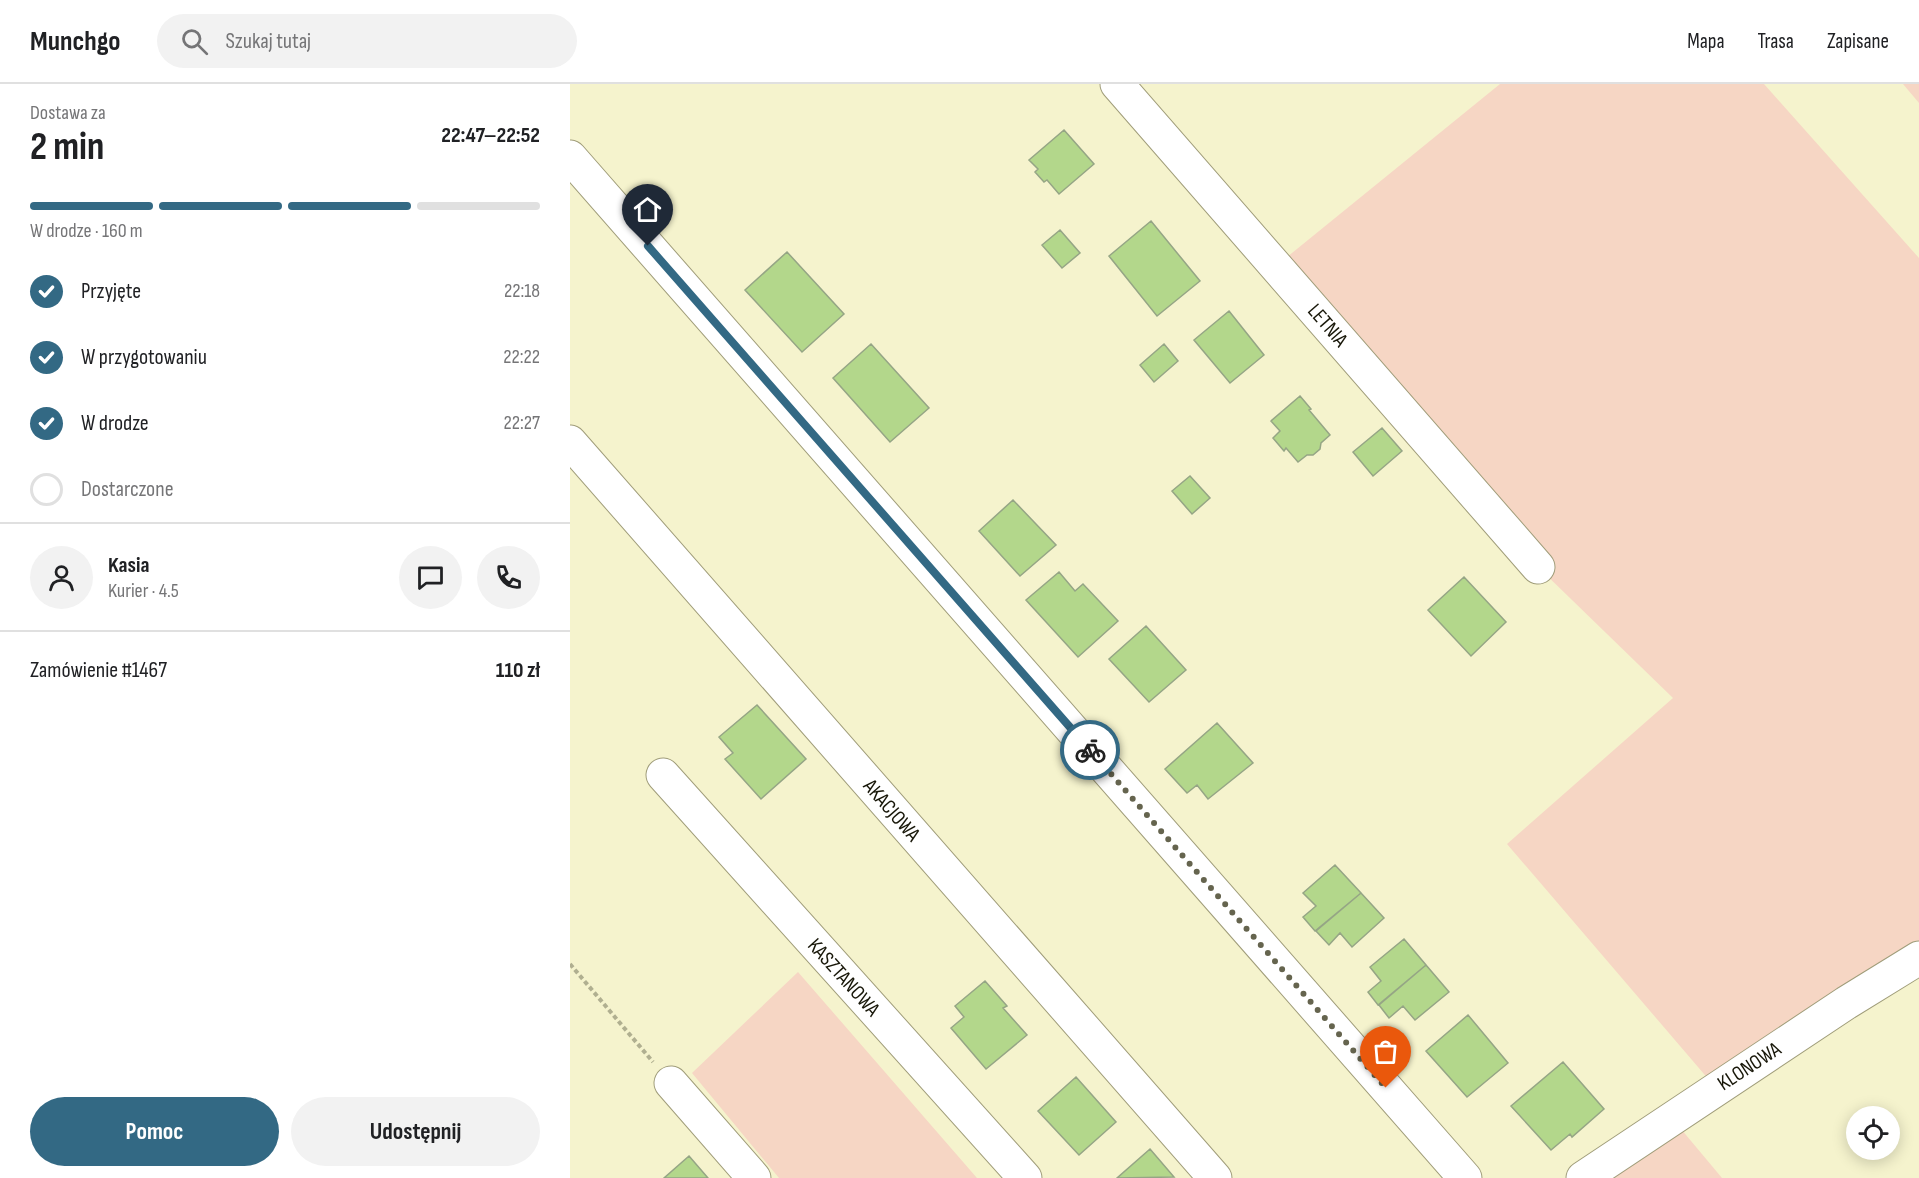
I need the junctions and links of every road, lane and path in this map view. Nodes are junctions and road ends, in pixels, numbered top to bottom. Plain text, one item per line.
1 (1117, 84) edge
2 (570, 156) edge
3 (570, 442) edge
4 (1538, 567) dead end
5 (663, 775) dead end
6 (1919, 958) edge
7 (570, 964) edge
8 (671, 1083) joint
9 (754, 1178) edge
10 (1025, 1178) edge
11 (1215, 1178) edge
12 (1465, 1178) edge
13 (1582, 1178) edge

1 - 4 street, LETNIA
2 - 12 street
3 - 11 street, AKACJOWA
5 - 10 street, KASZTANOWA
6 - 13 street, KLONOWA
7 - 8 path
8 - 9 street

